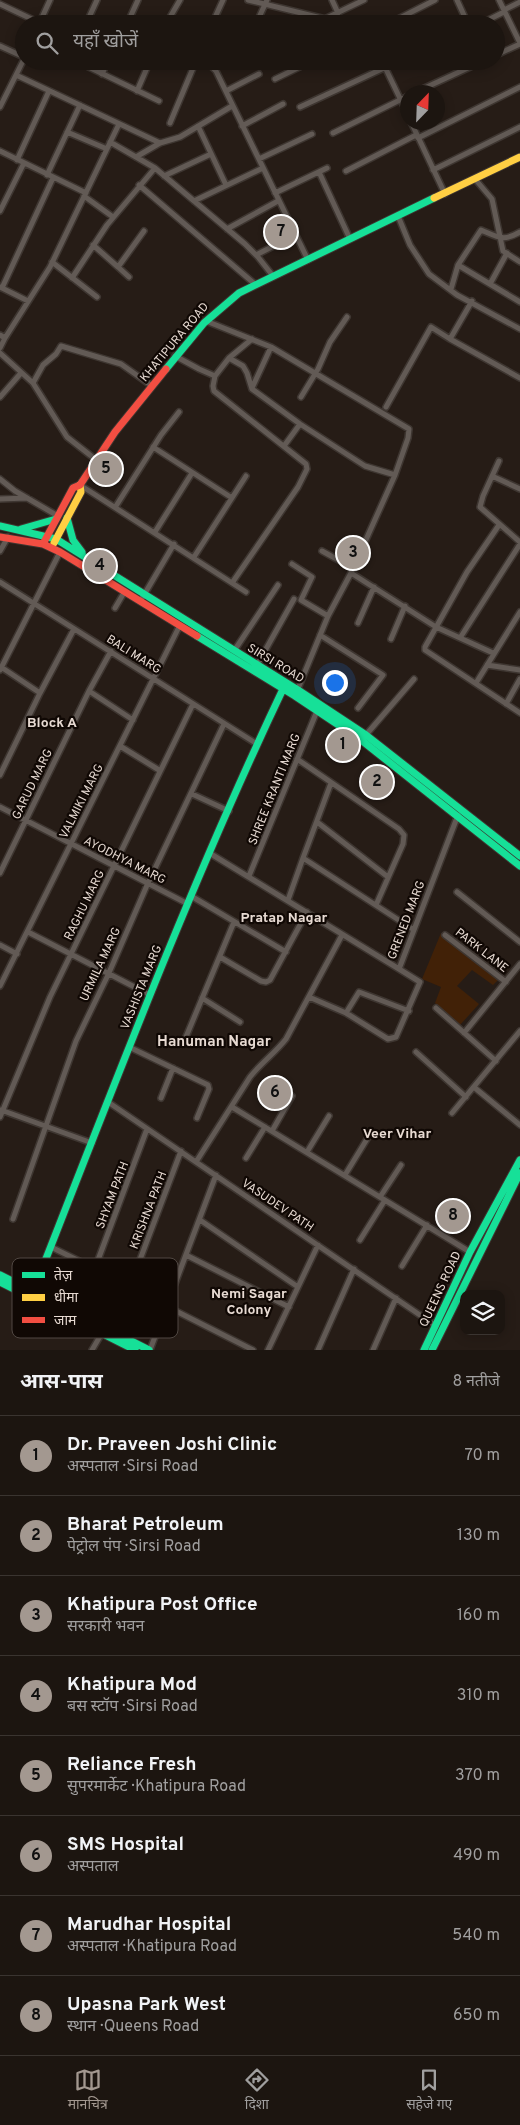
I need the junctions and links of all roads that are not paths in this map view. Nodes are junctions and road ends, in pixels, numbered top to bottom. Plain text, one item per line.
1 (50, 0) edge
2 (97, 0) edge
3 (138, 0) edge
4 (180, 0) edge
5 (223, 0) edge
6 (248, 0) edge
7 (332, 0) edge
8 (364, 0) edge
9 (435, 0) edge
10 (456, 0) edge
11 (499, 0) edge
12 (266, 2) edge
13 (520, 2) edge
14 (0, 4) edge
15 (504, 11) junction
16 (338, 12) junction
17 (23, 15) edge
18 (43, 15) edge
19 (90, 15) edge
20 (131, 15) edge
21 (171, 15) edge
22 (217, 15) edge
23 (260, 15) edge
24 (315, 15) edge
25 (332, 15) edge
26 (406, 15) edge
27 (464, 15) edge
28 (497, 15) edge
29 (520, 43) edge
30 (0, 46) edge
31 (505, 50) edge
32 (15, 54) edge
33 (18, 70) edge
34 (94, 70) edge
35 (104, 70) edge
36 (146, 70) edge
37 (192, 70) edge
38 (215, 70) edge
39 (294, 70) edge
40 (381, 70) edge
41 (386, 70) edge
42 (464, 70) edge
43 (102, 74) junction
44 (259, 74) dead end
45 (16, 75) junction
46 (275, 79) dead end
47 (431, 85) edge
48 (520, 87) edge
49 (0, 88) edge
50 (49, 90) junction
51 (137, 91) junction
52 (8, 92) junction
53 (226, 92) junction
54 (400, 97) edge
55 (400, 100) edge
56 (158, 101) dead end
57 (283, 104) dead end
58 (80, 106) junction
59 (232, 106) junction
60 (0, 107) edge
61 (300, 107) dead end
62 (170, 123) dead end
63 (119, 124) junction
64 (198, 126) junction
65 (242, 126) junction
66 (520, 128) edge
67 (414, 130) edge
68 (68, 132) junction
69 (333, 133) dead end
70 (312, 134) dead end
71 (417, 136) junction
72 (110, 142) junction
73 (160, 143) junction
74 (108, 149) junction
75 (0, 151) edge
76 (211, 154) junction
77 (136, 156) junction
78 (520, 157) edge
79 (259, 159) junction
80 (17, 160) junction
81 (24, 163) junction
82 (154, 168) junction
83 (263, 168) junction
84 (327, 168) dead end
85 (433, 170) junction
86 (346, 171) dead end
87 (319, 172) junction
88 (47, 175) junction
89 (164, 176) junction
90 (54, 178) junction
91 (475, 179) junction
92 (140, 184) junction
93 (226, 185) junction
94 (275, 193) junction
95 (85, 194) junction
96 (444, 194) junction
97 (194, 201) junction
98 (278, 201) junction
99 (0, 211) edge
100 (398, 216) junction
101 (113, 217) junction
102 (227, 229) junction
103 (144, 231) dead end
104 (520, 232) edge
105 (295, 235) junction
106 (502, 238) junction
107 (350, 239) junction
108 (93, 246) junction
109 (507, 253) junction
110 (256, 254) junction
111 (308, 260) junction
112 (52, 262) junction
113 (520, 262) edge
114 (458, 265) junction
115 (118, 266) junction
116 (273, 276) junction
117 (129, 277) dead end
118 (72, 278) junction
119 (490, 284) junction
120 (256, 285) junction
121 (1, 287) edge
122 (451, 289) junction
123 (97, 297) dead end
124 (28, 301) junction
125 (472, 301) junction
126 (520, 302) edge
127 (347, 317) dead end
128 (206, 321) junction
129 (520, 329) edge
130 (3, 337) edge
131 (252, 339) junction
132 (450, 339) junction
133 (271, 347) junction
134 (0, 348) edge
135 (0, 353) edge
136 (175, 356) junction
137 (229, 358) junction
138 (21, 373) junction
139 (315, 373) junction
140 (215, 376) junction
141 (520, 378) edge
142 (33, 383) junction
143 (152, 386) junction
144 (252, 389) junction
145 (0, 397) edge
146 (301, 397) dead end
147 (386, 406) dead end
148 (179, 412) dead end
149 (300, 424) junction
150 (284, 446) junction
151 (153, 447) junction
152 (95, 459) junction
153 (499, 461) dead end
154 (192, 473) junction
155 (395, 475) junction
156 (246, 476) dead end
157 (492, 476) junction
158 (0, 479) edge
159 (80, 485) junction
160 (520, 489) edge
161 (28, 498) junction
162 (232, 498) junction
163 (0, 499) edge
164 (116, 506) junction
165 (57, 518) junction
166 (67, 518) junction
167 (499, 524) junction
168 (0, 526) edge
169 (21, 529) junction
170 (154, 532) junction
171 (48, 536) junction
172 (4, 537) edge
173 (56, 539) junction
174 (520, 543) edge
175 (43, 544) junction
176 (174, 544) junction
177 (52, 548) junction
178 (0, 551) edge
179 (60, 552) junction
180 (322, 552) dead end
181 (194, 557) junction
182 (86, 558) junction
183 (292, 564) dead end
184 (352, 571) junction
185 (0, 582) edge
186 (232, 583) junction
187 (278, 585) dead end
188 (374, 587) junction
189 (125, 591) junction
190 (246, 592) dead end
191 (143, 597) junction
192 (294, 599) dead end
193 (34, 604) junction
194 (405, 606) junction
195 (115, 608) dead end
196 (520, 613) edge
197 (328, 616) junction
198 (358, 623) dead end
199 (180, 625) junction
200 (436, 627) junction
201 (74, 629) junction
202 (320, 635) junction
203 (101, 638) dead end
204 (460, 638) junction
205 (391, 639) dead end
206 (98, 644) junction
207 (111, 651) junction
208 (234, 651) junction
209 (493, 653) junction
210 (257, 665) junction
211 (487, 665) junction
212 (1, 669) edge
213 (520, 670) edge
214 (153, 678) junction
215 (414, 679) dead end
216 (520, 679) edge
217 (476, 683) junction
218 (283, 689) junction
219 (89, 691) junction
220 (40, 693) junction
221 (297, 693) junction
222 (193, 704) junction
223 (506, 704) junction
224 (358, 708) dead end
225 (317, 711) junction
226 (520, 714) edge
227 (133, 720) junction
228 (224, 724) junction
229 (363, 738) junction
230 (257, 744) junction
231 (120, 746) junction
232 (297, 759) junction
233 (159, 770) junction
234 (0, 775) edge
235 (331, 783) junction
236 (192, 794) junction
237 (0, 807) edge
238 (229, 812) junction
239 (458, 816) junction
240 (26, 820) junction
241 (317, 822) junction
242 (71, 843) junction
243 (211, 854) junction
244 (520, 856) edge
245 (303, 858) junction
246 (114, 866) junction
247 (520, 866) edge
248 (0, 873) edge
249 (249, 876) junction
250 (388, 877) junction
251 (148, 884) junction
252 (456, 892) dead end
253 (190, 900) junction
254 (288, 900) junction
255 (376, 905) junction
256 (307, 912) junction
257 (234, 922) junction
258 (414, 930) junction
259 (28, 932) junction
260 (342, 935) junction
261 (445, 935) dead end
262 (520, 942) edge
263 (0, 945) edge
264 (286, 952) junction
265 (17, 954) junction
266 (70, 955) junction
267 (220, 957) junction
268 (520, 964) edge
269 (399, 968) junction
270 (108, 975) junction
271 (506, 982) junction
272 (0, 986) edge
273 (150, 995) junction
274 (309, 997) junction
275 (202, 998) junction
276 (436, 1008) dead end
277 (408, 1011) junction
278 (346, 1013) junction
279 (240, 1022) dead end
280 (520, 1031) edge
281 (464, 1032) junction
282 (183, 1044) dead end
283 (129, 1047) junction
284 (416, 1052) dead end
285 (496, 1061) junction
286 (173, 1068) junction
287 (475, 1088) junction
288 (292, 1096) dead end
289 (466, 1097) junction
290 (161, 1098) dead end
291 (108, 1102) junction
292 (232, 1107) junction
293 (1, 1111) edge
294 (452, 1114) dead end
295 (329, 1116) dead end
296 (0, 1118) edge
297 (198, 1118) dead end
298 (520, 1126) edge
299 (45, 1127) junction
300 (265, 1127) junction
301 (147, 1129) junction
302 (272, 1131) junction
303 (367, 1139) dead end
304 (92, 1143) junction
305 (181, 1151) junction
306 (307, 1152) junction
307 (246, 1158) dead end
308 (520, 1160) edge
309 (196, 1162) junction
310 (401, 1166) dead end
311 (520, 1173) edge
312 (216, 1175) junction
313 (345, 1175) junction
314 (383, 1198) junction
315 (13, 1219) dead end
316 (200, 1220) junction
317 (427, 1225) junction
318 (360, 1240) dead end
319 (318, 1245) junction
320 (51, 1247) junction
321 (470, 1252) junction
322 (186, 1255) junction
323 (47, 1258) edge
324 (74, 1258) edge
325 (99, 1258) edge
326 (141, 1258) edge
327 (402, 1266) dead end
328 (354, 1270) junction
329 (0, 1275) edge
330 (178, 1275) edge
331 (0, 1282) edge
332 (12, 1282) edge
333 (12, 1286) edge
334 (298, 1286) junction
335 (396, 1298) junction
336 (289, 1307) junction
337 (178, 1312) edge
338 (436, 1326) junction
339 (99, 1338) edge
340 (116, 1338) edge
341 (127, 1338) edge
342 (154, 1338) edge
343 (92, 1350) edge
344 (135, 1350) edge
345 (150, 1350) edge
346 (253, 1350) edge
347 (268, 1350) edge
348 (318, 1350) edge
349 (373, 1350) edge
350 (424, 1350) edge
351 (432, 1350) edge

1 - 18 street
2 - 19 street
3 - 20 street
4 - 21 street
5 - 22 street
6 - 12 street
7 - 16 street
8 - 16 street
9 - 26 street
10 - 27 street
11 - 15 street
12 - 23 street
12 - 24 street
13 - 15 street
14 - 17 street
15 - 28 street
15 - 29 street
16 - 25 street
29 - 31 street
30 - 32 street
33 - 45 street
34 - 43 street
35 - 43 street
36 - 51 street
37 - 62 street
38 - 53 street
39 - 46 street
40 - 61 street
41 - 54 street
42 - 47 street
43 - 51 street
44 - 53 street
45 - 50 street
45 - 52 street
48 - 71 street
49 - 52 street
50 - 58 street
50 - 80 street
51 - 56 street
52 - 60 street
53 - 59 street
55 - 69 street
57 - 65 street
58 - 63 street
58 - 68 street
59 - 64 street
59 - 65 street
63 - 72 street
63 - 73 street
64 - 73 street
64 - 76 street
65 - 79 street
66 - 85 street
67 - 71 street
68 - 74 street
68 - 88 street
70 - 79 street
71 - 85 street
71 - 86 street
72 - 74 street
72 - 77 street
73 - 77 street
74 - 95 street
75 - 80 street
76 - 89 street
76 - 93 street
77 - 82 street
78 - 91 street, KHATIPURA ROAD
79 - 83 street
80 - 81 street
81 - 88 street
81 - 99 street
82 - 89 street
82 - 92 street
83 - 93 street
83 - 94 street
84 - 87 street
85 - 96 street
87 - 94 street
87 - 107 street
88 - 90 street
89 - 97 street
90 - 95 street
90 - 121 street
91 - 96 street, KHATIPURA ROAD
91 - 106 street
92 - 101 street
92 - 120 street
93 - 97 street
94 - 98 street
95 - 101 street
95 - 112 street
96 - 100 street, KHATIPURA ROAD
97 - 102 street
98 - 102 street
98 - 105 street
100 - 107 street, KHATIPURA ROAD
100 - 122 street
101 - 108 street
102 - 110 street
103 - 115 street
104 - 106 street
105 - 110 street
105 - 111 street
106 - 109 street
106 - 114 street
107 - 111 street, KHATIPURA ROAD
108 - 115 street
108 - 118 street
109 - 113 street
109 - 119 street
110 - 116 street
111 - 116 street, KHATIPURA ROAD
112 - 118 street
112 - 124 street
114 - 119 street
114 - 122 street
115 - 117 street
116 - 120 street, KHATIPURA ROAD
118 - 123 street
119 - 126 street
120 - 128 street, KHATIPURA ROAD
121 - 124 street
122 - 125 street
124 - 130 street
125 - 129 street
125 - 132 street
127 - 139 street
128 - 131 street
128 - 136 street, KHATIPURA ROAD
130 - 134 street
131 - 133 street
131 - 137 street
132 - 141 street
132 - 147 street
133 - 139 street
133 - 144 street
135 - 138 street
136 - 140 street
136 - 143 street, KHATIPURA ROAD
137 - 140 street
137 - 144 street
138 - 142 street
138 - 145 street
139 - 146 street
139 - 155 street
140 - 150 street
142 - 143 street
142 - 152 street
143 - 152 street, KHATIPURA ROAD
144 - 149 street
148 - 151 street
149 - 150 street
149 - 155 street
150 - 186 street
151 - 154 street
151 - 164 street
152 - 159 street, KHATIPURA ROAD
153 - 157 street
154 - 162 street
154 - 170 street
155 - 184 street
156 - 162 street
157 - 160 street
157 - 167 street
158 - 161 street
159 - 164 street
159 - 165 street, KHATIPURA ROAD
159 - 166 street
161 - 163 street
161 - 165 street
162 - 181 street
164 - 170 street
165 - 169 street
165 - 171 street, KHATIPURA ROAD
166 - 173 street
166 - 182 street
167 - 174 street
167 - 200 street
168 - 169 street, SIRSI ROAD
169 - 171 street, SIRSI ROAD
170 - 176 street
171 - 173 street, SIRSI ROAD
171 - 175 street, KHATIPURA ROAD
172 - 175 street, SIRSI ROAD
172 - 178 street
173 - 177 street
173 - 182 street, SIRSI ROAD
174 - 204 street
175 - 177 street, SIRSI ROAD
176 - 181 street
176 - 191 street
177 - 179 street, SIRSI ROAD
179 - 189 street, SIRSI ROAD
179 - 193 street
180 - 184 street
181 - 186 street
182 - 191 street, SIRSI ROAD
183 - 197 street
184 - 188 street
184 - 197 street
185 - 193 street, BALI MARG
186 - 190 street
187 - 208 street
188 - 194 street
188 - 198 street
189 - 191 street, SIRSI ROAD
189 - 195 street
191 - 199 street, SIRSI ROAD
191 - 208 street, SIRSI ROAD
192 - 210 street
193 - 201 street, BALI MARG
193 - 212 street
194 - 200 street
194 - 205 street
196 - 209 street
197 - 202 street
199 - 214 street, VALMIKI MARG
199 - 218 street, SIRSI ROAD
200 - 204 street
200 - 217 street
201 - 206 street, BALI MARG
201 - 220 street
202 - 221 street
202 - 224 street
203 - 206 street
204 - 209 street
206 - 207 street, BALI MARG
207 - 214 street, BALI MARG
207 - 219 street, GARUD MARG
208 - 210 street, SIRSI ROAD
209 - 211 street
210 - 221 street, SIRSI ROAD
211 - 213 street
211 - 217 street
212 - 220 street
214 - 222 street, BALI MARG
214 - 227 street, VALMIKI MARG
215 - 229 street
216 - 223 street
217 - 223 street
218 - 221 street, SIRSI ROAD
218 - 230 street, VASHISTA MARG
219 - 227 street
219 - 240 street, GARUD MARG
220 - 234 street
221 - 225 street, SIRSI ROAD
221 - 229 street, SIRSI ROAD
222 - 228 street, BALI MARG
222 - 233 street, RAGHU MARG
223 - 226 street
225 - 229 street, SIRSI ROAD
225 - 232 street, SHREE KRANTI MARG
227 - 231 street, VALMIKI MARG
228 - 230 street, BALI MARG
228 - 236 street, URMILA MARG
229 - 239 street, SIRSI ROAD
229 - 244 street, SIRSI ROAD
230 - 238 street, VASHISTA MARG
231 - 233 street
231 - 242 street, VALMIKI MARG
232 - 235 street
232 - 249 street, SHREE KRANTI MARG
233 - 246 street, RAGHU MARG
235 - 241 street
235 - 250 street
236 - 238 street
236 - 251 street, URMILA MARG
237 - 240 street, AYODHYA MARG
238 - 243 street, VASHISTA MARG
239 - 247 street, SIRSI ROAD
239 - 258 street, GRENED MARG
240 - 242 street, AYODHYA MARG
240 - 248 street, GARUD MARG
241 - 245 street
241 - 250 street
242 - 246 street, AYODHYA MARG
242 - 259 street, VALMIKI MARG
243 - 249 street, GRENED MARG
243 - 253 street, VASHISTA MARG
245 - 254 street
245 - 255 street
246 - 251 street, AYODHYA MARG
246 - 266 street, RAGHU MARG
249 - 254 street, GRENED MARG
250 - 255 street
251 - 253 street, AYODHYA MARG
251 - 270 street, URMILA MARG
252 - 262 street
253 - 257 street, AYODHYA MARG
253 - 273 street, VASHISTA MARG
254 - 256 street, GRENED MARG
255 - 258 street
256 - 260 street, GRENED MARG
256 - 264 street
257 - 264 street, AYODHYA MARG
257 - 267 street
258 - 269 street, GRENED MARG
259 - 265 street, VALMIKI MARG
259 - 266 street
260 - 269 street, GRENED MARG
260 - 274 street
261 - 271 street, PARK LANE
263 - 265 street
264 - 267 street
265 - 272 street, VALMIKI MARG
266 - 270 street
266 - 293 street, RAGHU MARG
267 - 275 street
268 - 271 street
269 - 277 street
270 - 273 street
270 - 299 street, URMILA MARG
271 - 281 street
273 - 283 street, VASHISTA MARG
274 - 278 street
274 - 292 street
275 - 279 street
275 - 282 street
276 - 281 street
277 - 278 street
277 - 278 street
280 - 285 street
281 - 285 street
283 - 286 street
283 - 291 street, VASHISTA MARG
284 - 289 street
285 - 287 street
286 - 290 street
286 - 297 street
287 - 289 street
287 - 298 street
288 - 302 street
289 - 294 street
291 - 301 street, VASUDEV PATH
291 - 304 street, VASHISTA MARG
292 - 300 street
292 - 309 street
293 - 296 street, RAGHU MARG
293 - 299 street
295 - 306 street
299 - 304 street
299 - 315 street, URMILA MARG
300 - 302 street
300 - 307 street
301 - 305 street, VASUDEV PATH
301 - 325 street, SHYAM PATH
302 - 306 street
303 - 313 street
304 - 320 street, VASHISTA MARG
305 - 309 street, VASUDEV PATH
305 - 326 street, KRISHNA PATH
306 - 313 street
308 - 321 street, QUEENS ROAD
309 - 312 street, VASUDEV PATH
310 - 314 street
311 - 351 street, QUEENS ROAD
312 - 316 street
312 - 319 street, VASUDEV PATH
313 - 314 street
314 - 317 street
314 - 318 street
316 - 322 street
316 - 334 street
317 - 321 street
317 - 327 street
319 - 328 street, VASUDEV PATH
319 - 334 street
320 - 323 street, VASHISTA MARG
320 - 324 street
321 - 338 street, QUEENS ROAD
322 - 330 street
322 - 336 street
328 - 335 street, VASUDEV PATH
328 - 348 street
329 - 332 street
331 - 333 street
334 - 336 street
335 - 338 street, VASUDEV PATH
335 - 349 street
336 - 347 street
337 - 346 street
338 - 350 street, QUEENS ROAD
339 - 343 street
340 - 344 street
341 - 345 street
342 - 345 street

